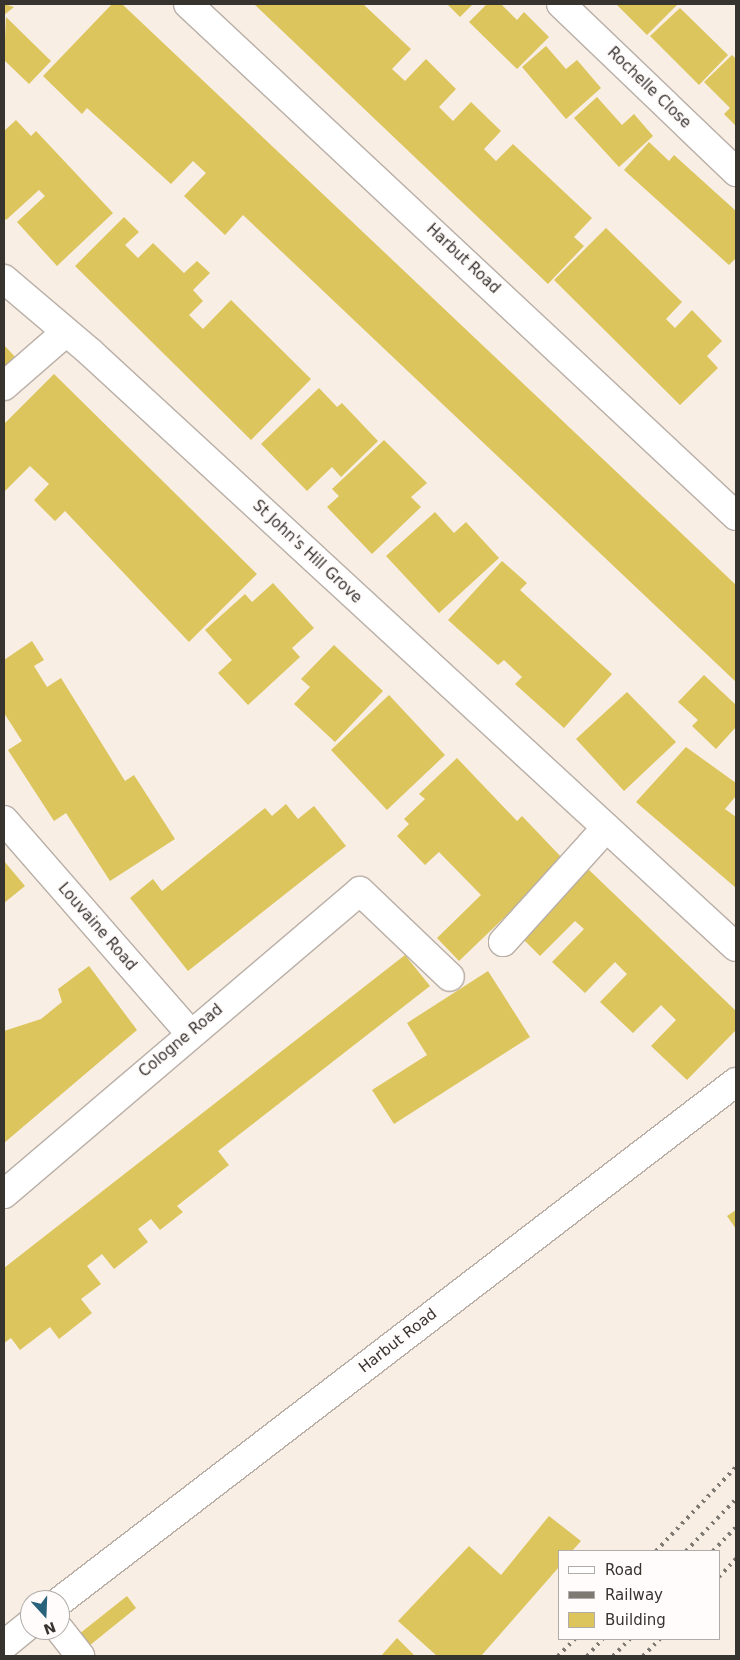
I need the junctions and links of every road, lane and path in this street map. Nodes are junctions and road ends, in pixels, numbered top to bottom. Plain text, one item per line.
1 (188, 4) edge
2 (561, 4) edge
3 (736, 172) edge
4 (4, 280) edge
5 (65, 333) junction
6 (4, 386) edge
7 (736, 516) edge
8 (4, 820) edge
9 (606, 828) junction
10 (503, 942) dead end
11 (736, 947) edge
12 (450, 977) dead end
13 (190, 1033) junction
14 (736, 1082) edge
15 (4, 1194) edge
16 (70, 1593) edge
17 (20, 1632) edge
18 (68, 1640) edge
19 (4, 1645) edge
20 (80, 1656) edge

1 - 7 street, Harbut Road
2 - 3 street, Rochelle Close
4 - 5 street, St John's Hill Grove
5 - 6 street
5 - 9 street, St John's Hill Grove
8 - 13 street, Louvaine Road
9 - 10 street
9 - 11 street, St John's Hill Grove
12 - 13 street, Cologne Road
13 - 15 street, Cologne Road
14 - 16 street, Harbut Road
17 - 19 street
18 - 20 street

